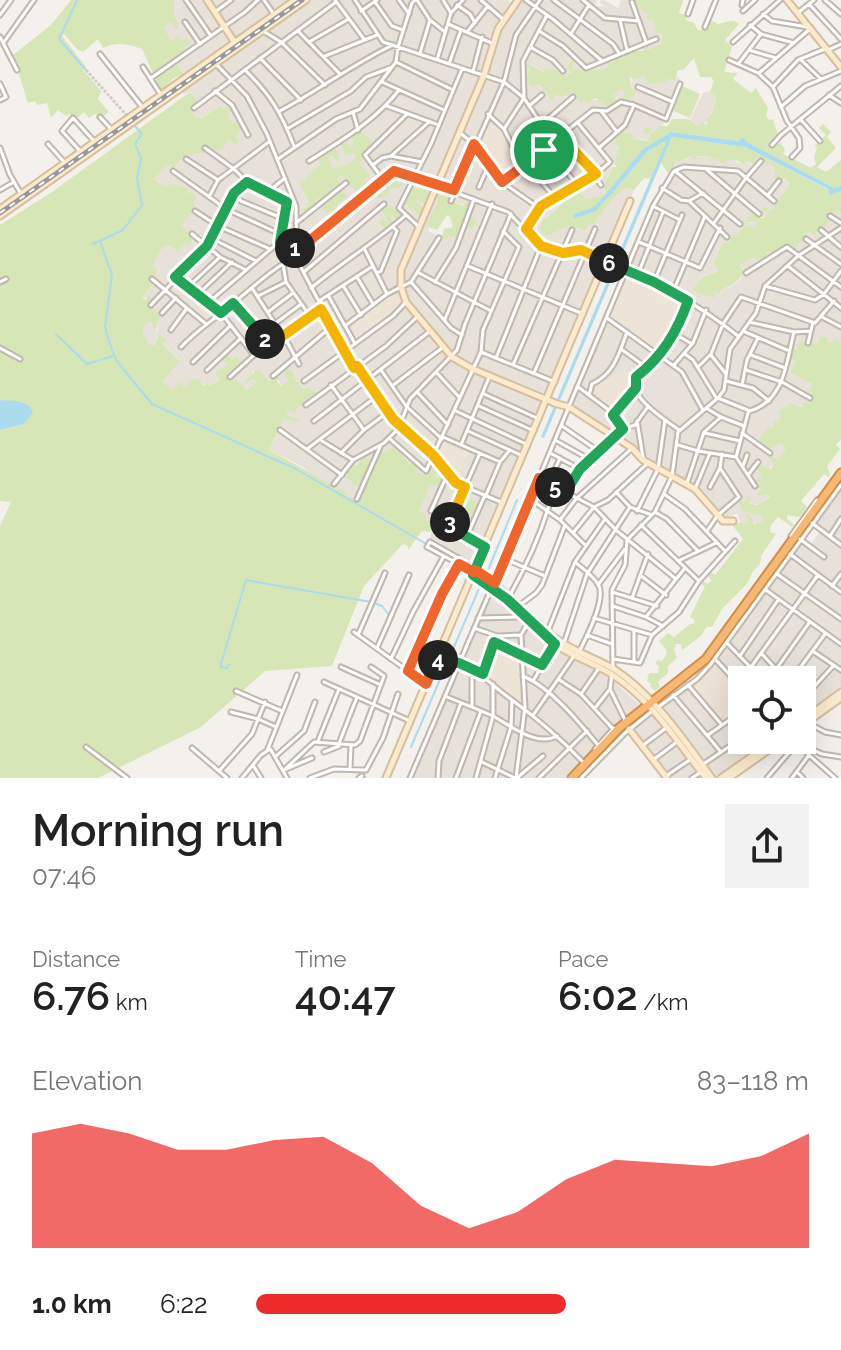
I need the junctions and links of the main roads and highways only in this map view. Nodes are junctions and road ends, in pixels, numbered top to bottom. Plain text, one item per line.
1 (841, 471) edge
2 (841, 482) edge
3 (652, 706) junction
4 (575, 778) edge

1 - 3 highway
2 - 3 highway
3 - 4 highway

